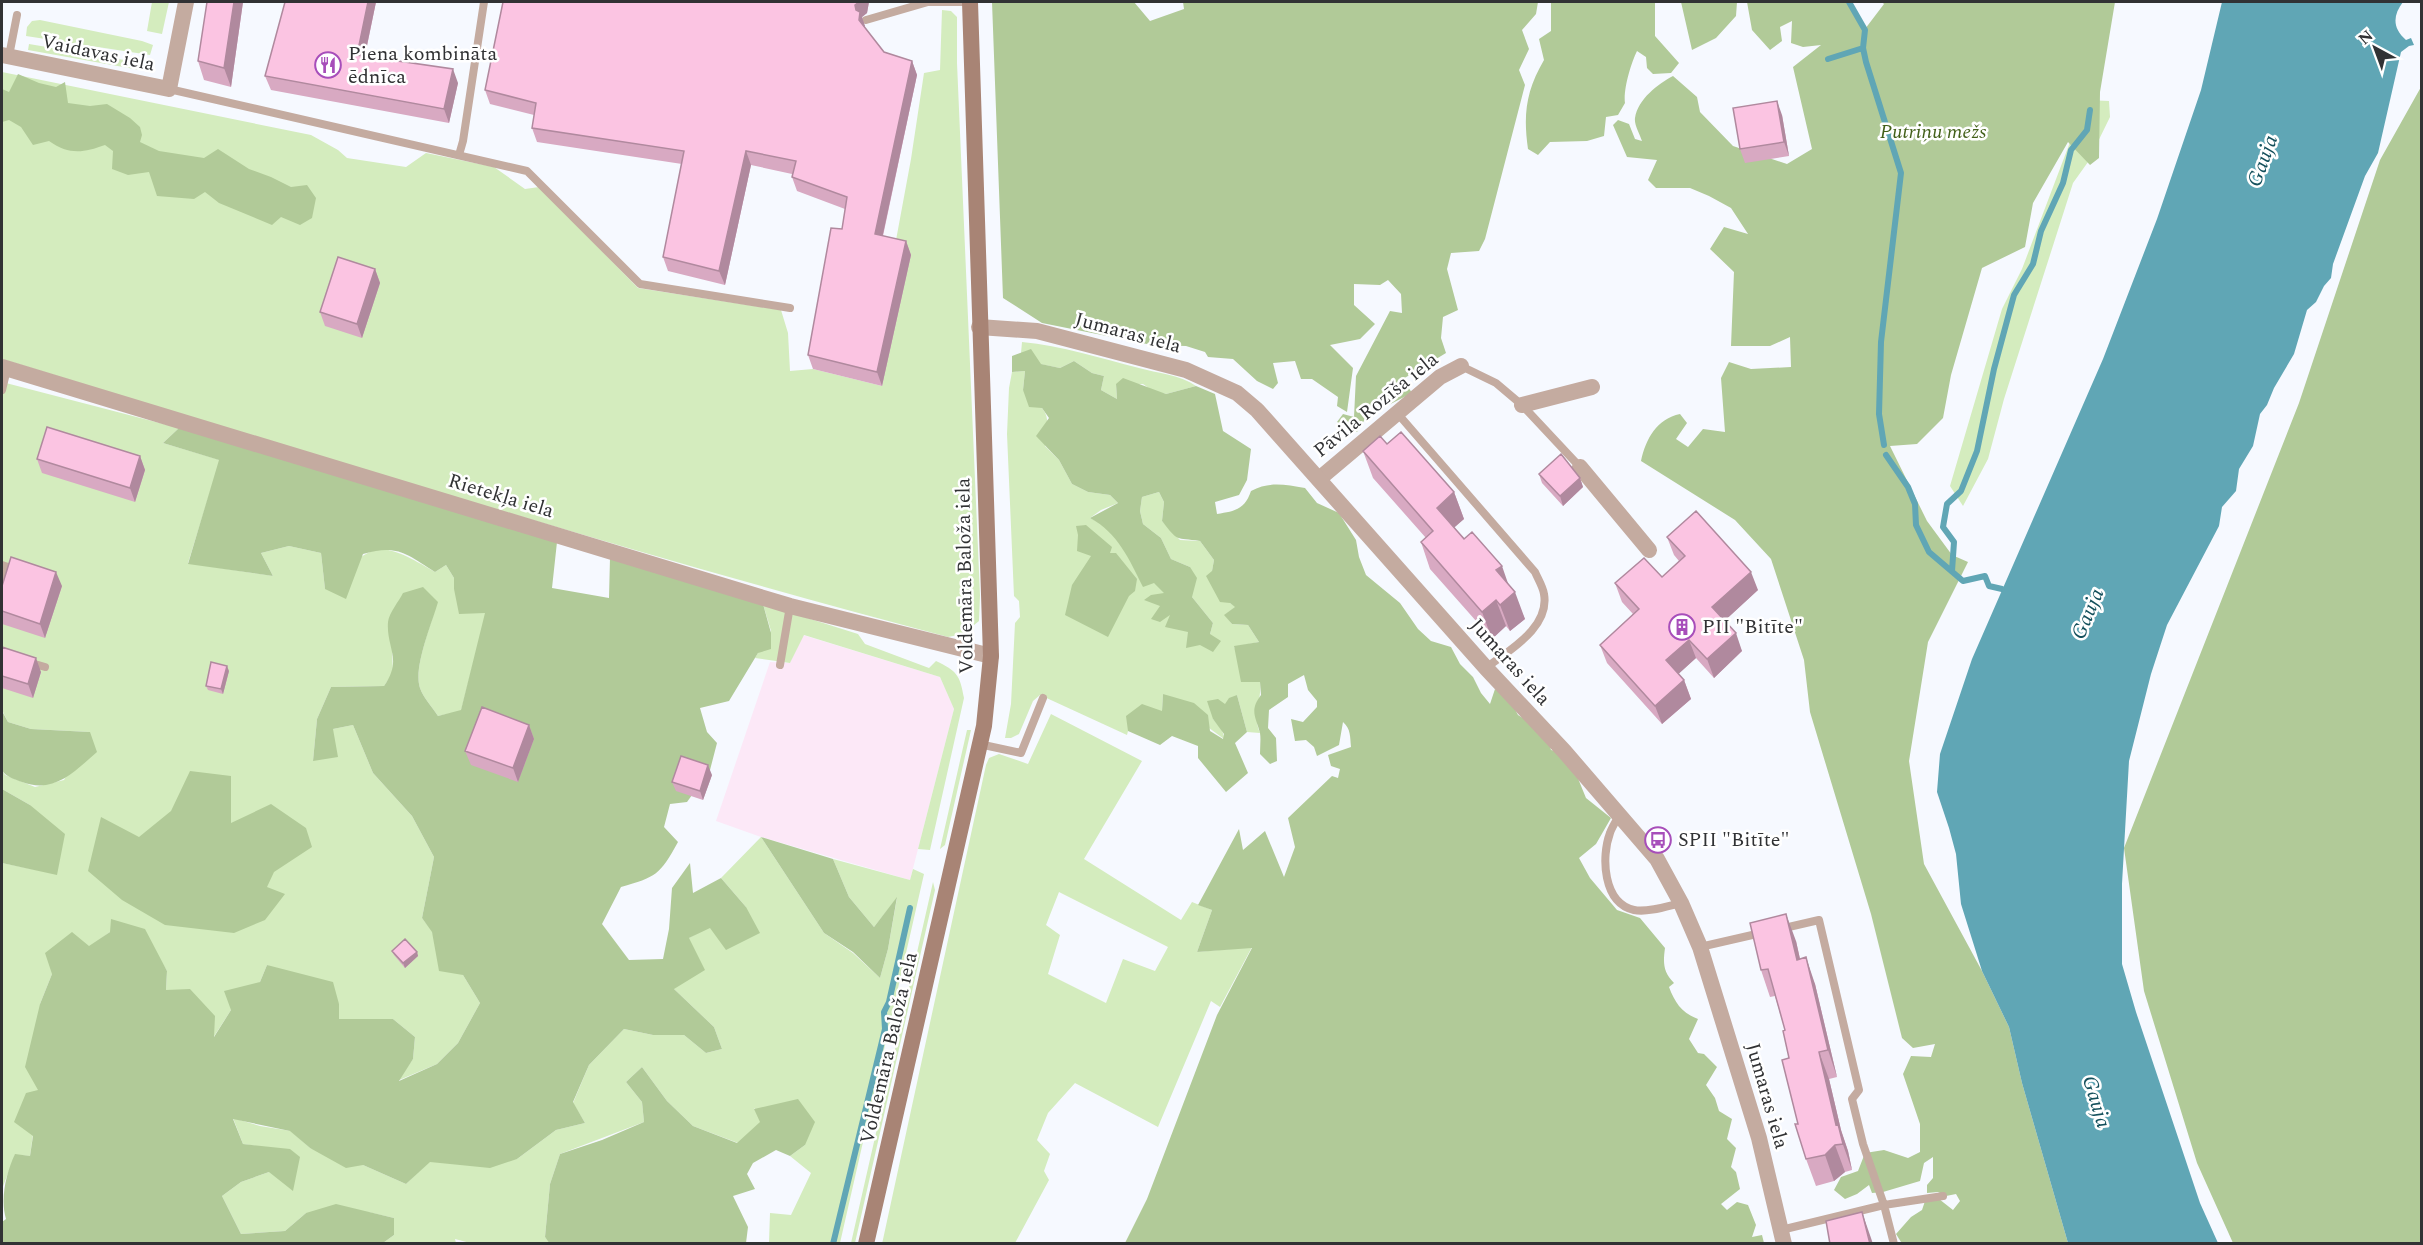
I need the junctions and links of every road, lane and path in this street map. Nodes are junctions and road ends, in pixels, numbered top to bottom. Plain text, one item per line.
1 (186, 2) edge
2 (484, 2) edge
3 (970, 2) edge
4 (17, 15) dead end
5 (866, 20) dead end
6 (5, 55) edge
7 (169, 89) junction
8 (459, 155) junction
9 (790, 308) dead end
10 (979, 327) junction
11 (1461, 366) joint
12 (4, 368) edge
13 (1592, 387) dead end
14 (2, 390) edge
15 (1522, 405) junction
16 (1398, 414) junction
17 (1580, 467) joint
18 (1318, 479) junction
19 (1650, 550) dead end
20 (2, 565) edge
21 (2, 586) edge
22 (790, 606) junction
23 (991, 656) junction
24 (23, 660) edge
25 (780, 665) dead end
26 (45, 667) dead end
27 (1486, 668) junction
28 (1043, 698) dead end
29 (979, 744) junction
30 (1619, 816) junction
31 (1681, 903) junction
32 (1700, 947) junction
33 (1943, 1196) dead end
34 (1884, 1205) junction
35 (1783, 1237) edge
36 (866, 1244) edge
37 (1894, 1244) edge

1 - 7 street, Vaidavas iela
2 - 8 lane
3 - 5 lane
3 - 10 main road, Voldemāra Baloža iela
4 - 6 lane
6 - 7 street, Vaidavas iela
7 - 8 lane
8 - 9 lane
10 - 18 street, Jumaras iela
10 - 23 main road, Voldemāra Baloža iela
11 - 15 lane
11 - 16 street, Pāvila Rozīša iela
12 - 14 lane
12 - 22 street, Rietekļa iela
13 - 15 street
15 - 17 lane
16 - 18 street, Pāvila Rozīša iela
16 - 27 lane
17 - 19 street
18 - 27 street, Jumaras iela
20 - 21 lane
22 - 23 street, Rietekļa iela
22 - 25 lane
23 - 29 main road, Voldemāra Baloža iela
24 - 26 lane
27 - 30 street, Jumaras iela
28 - 29 lane
29 - 36 main road, Voldemāra Baloža iela
30 - 31 street, Jumaras iela
30 - 31 lane
31 - 32 street, Jumaras iela
32 - 34 lane
32 - 35 street, Jumaras iela
33 - 34 lane
34 - 35 lane
34 - 37 lane

